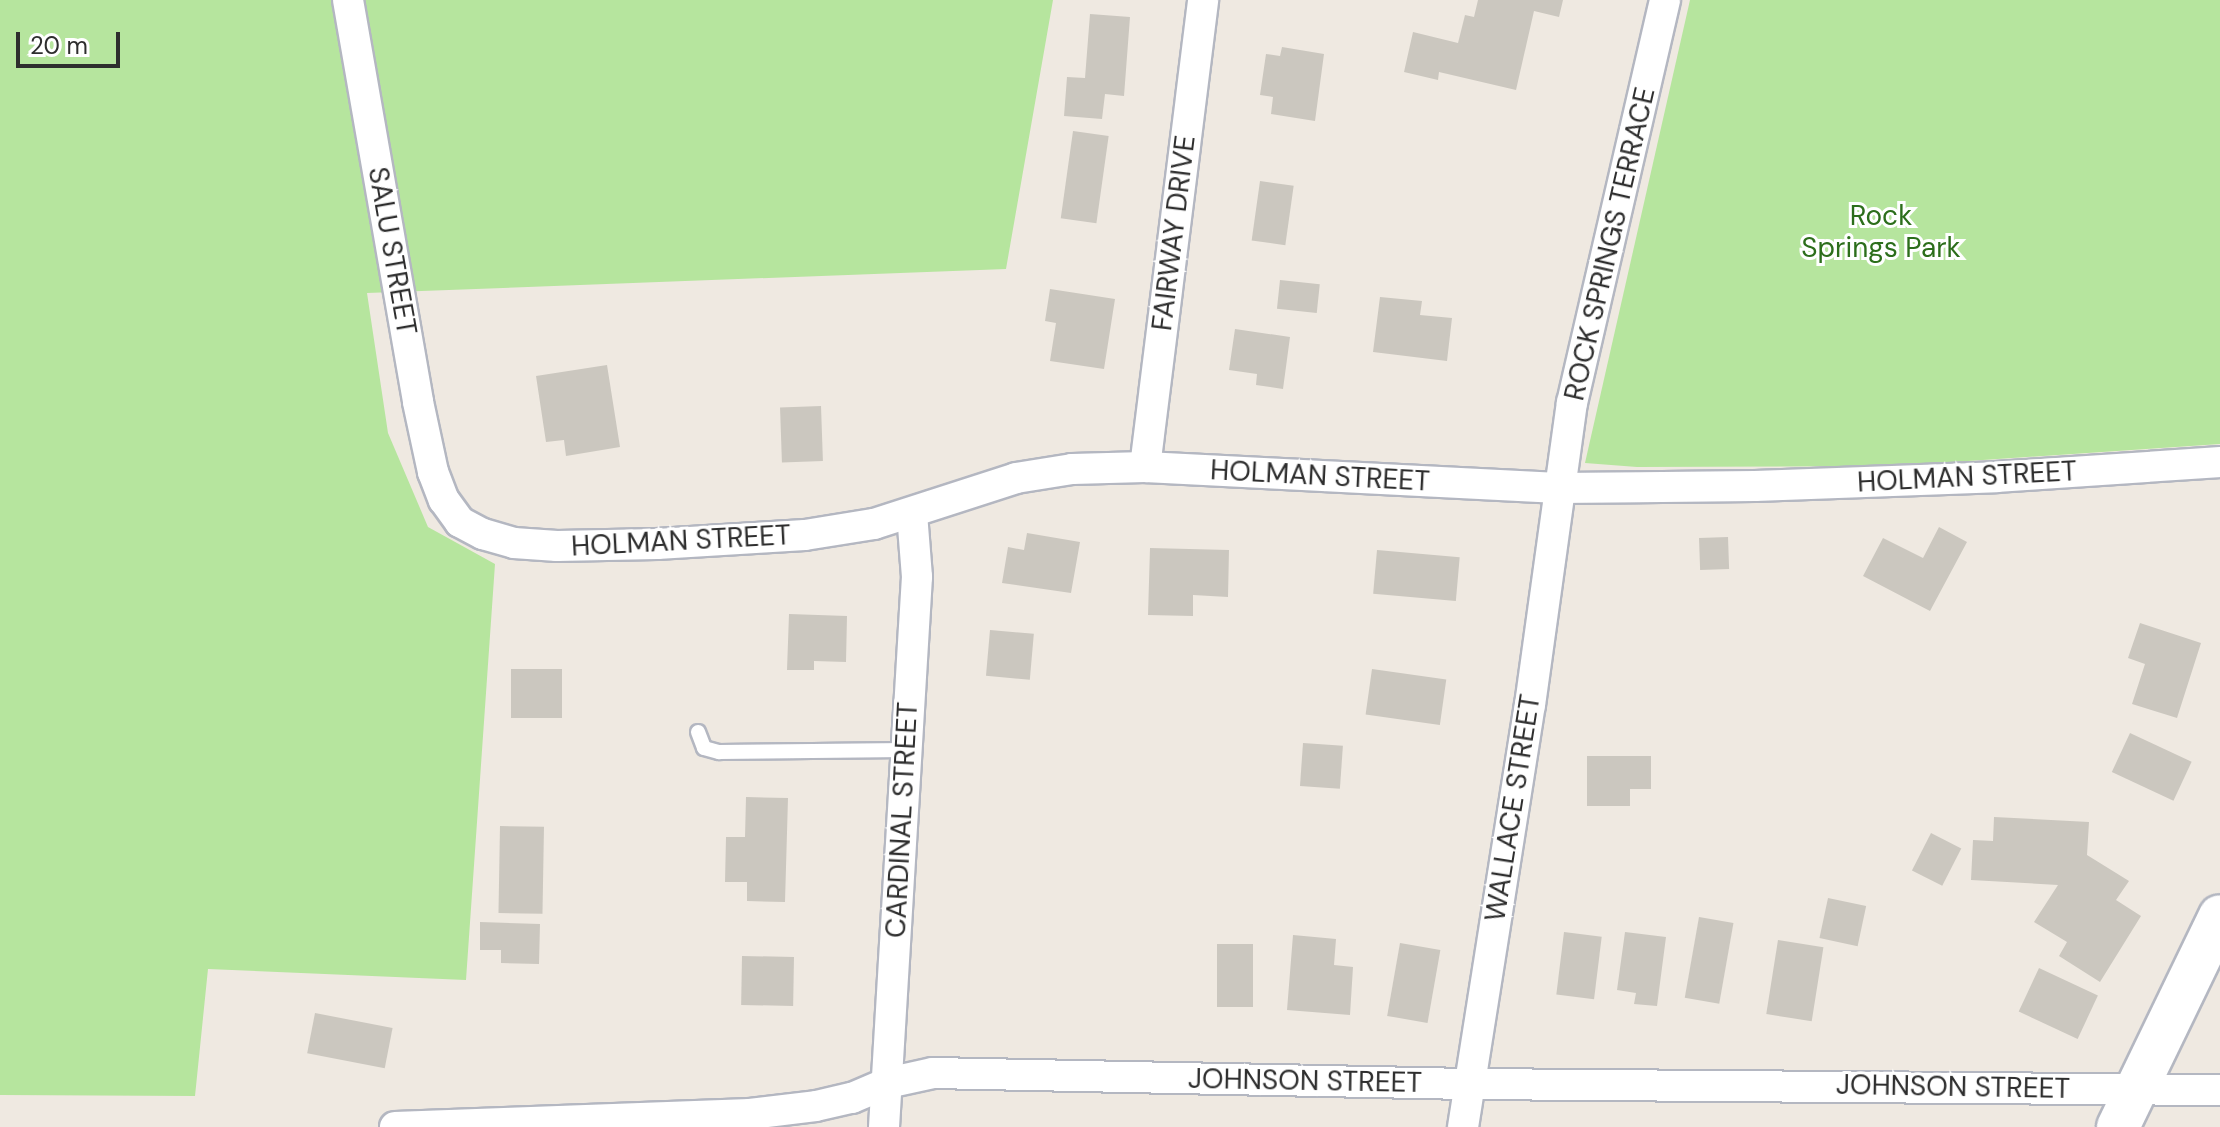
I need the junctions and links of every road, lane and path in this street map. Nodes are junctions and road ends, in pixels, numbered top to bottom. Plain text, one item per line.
1 (348, 0) edge
2 (1203, 0) edge
3 (1665, 0) edge
4 (2220, 462) edge
5 (1145, 467) junction
6 (1558, 488) junction
7 (444, 500) joint
8 (912, 513) junction
9 (698, 732) dead end
10 (906, 750) junction
11 (2220, 916) edge
12 (887, 1083) junction
13 (1469, 1084) junction
14 (2134, 1089) junction
15 (2220, 1090) edge
16 (395, 1127) edge
17 (884, 1127) edge
18 (1463, 1127) edge
19 (2118, 1127) edge

1 - 7 street, SALU STREET
2 - 5 street, FAIRWAY DRIVE
3 - 6 street, ROCK SPRINGS TERRACE
4 - 6 street, HOLMAN STREET
5 - 6 street, HOLMAN STREET
5 - 8 street, HOLMAN STREET
6 - 13 street, WALLACE STREET
7 - 8 street, HOLMAN STREET
8 - 10 street, CARDINAL STREET
9 - 10 lane
10 - 12 street, CARDINAL STREET
11 - 14 main road
12 - 13 street, JOHNSON STREET
12 - 16 street, JOHNSON STREET
12 - 17 street, CARDINAL STREET
13 - 14 street, JOHNSON STREET
13 - 18 street, WALLACE STREET
14 - 15 street, JOHNSON STREET
14 - 19 main road

